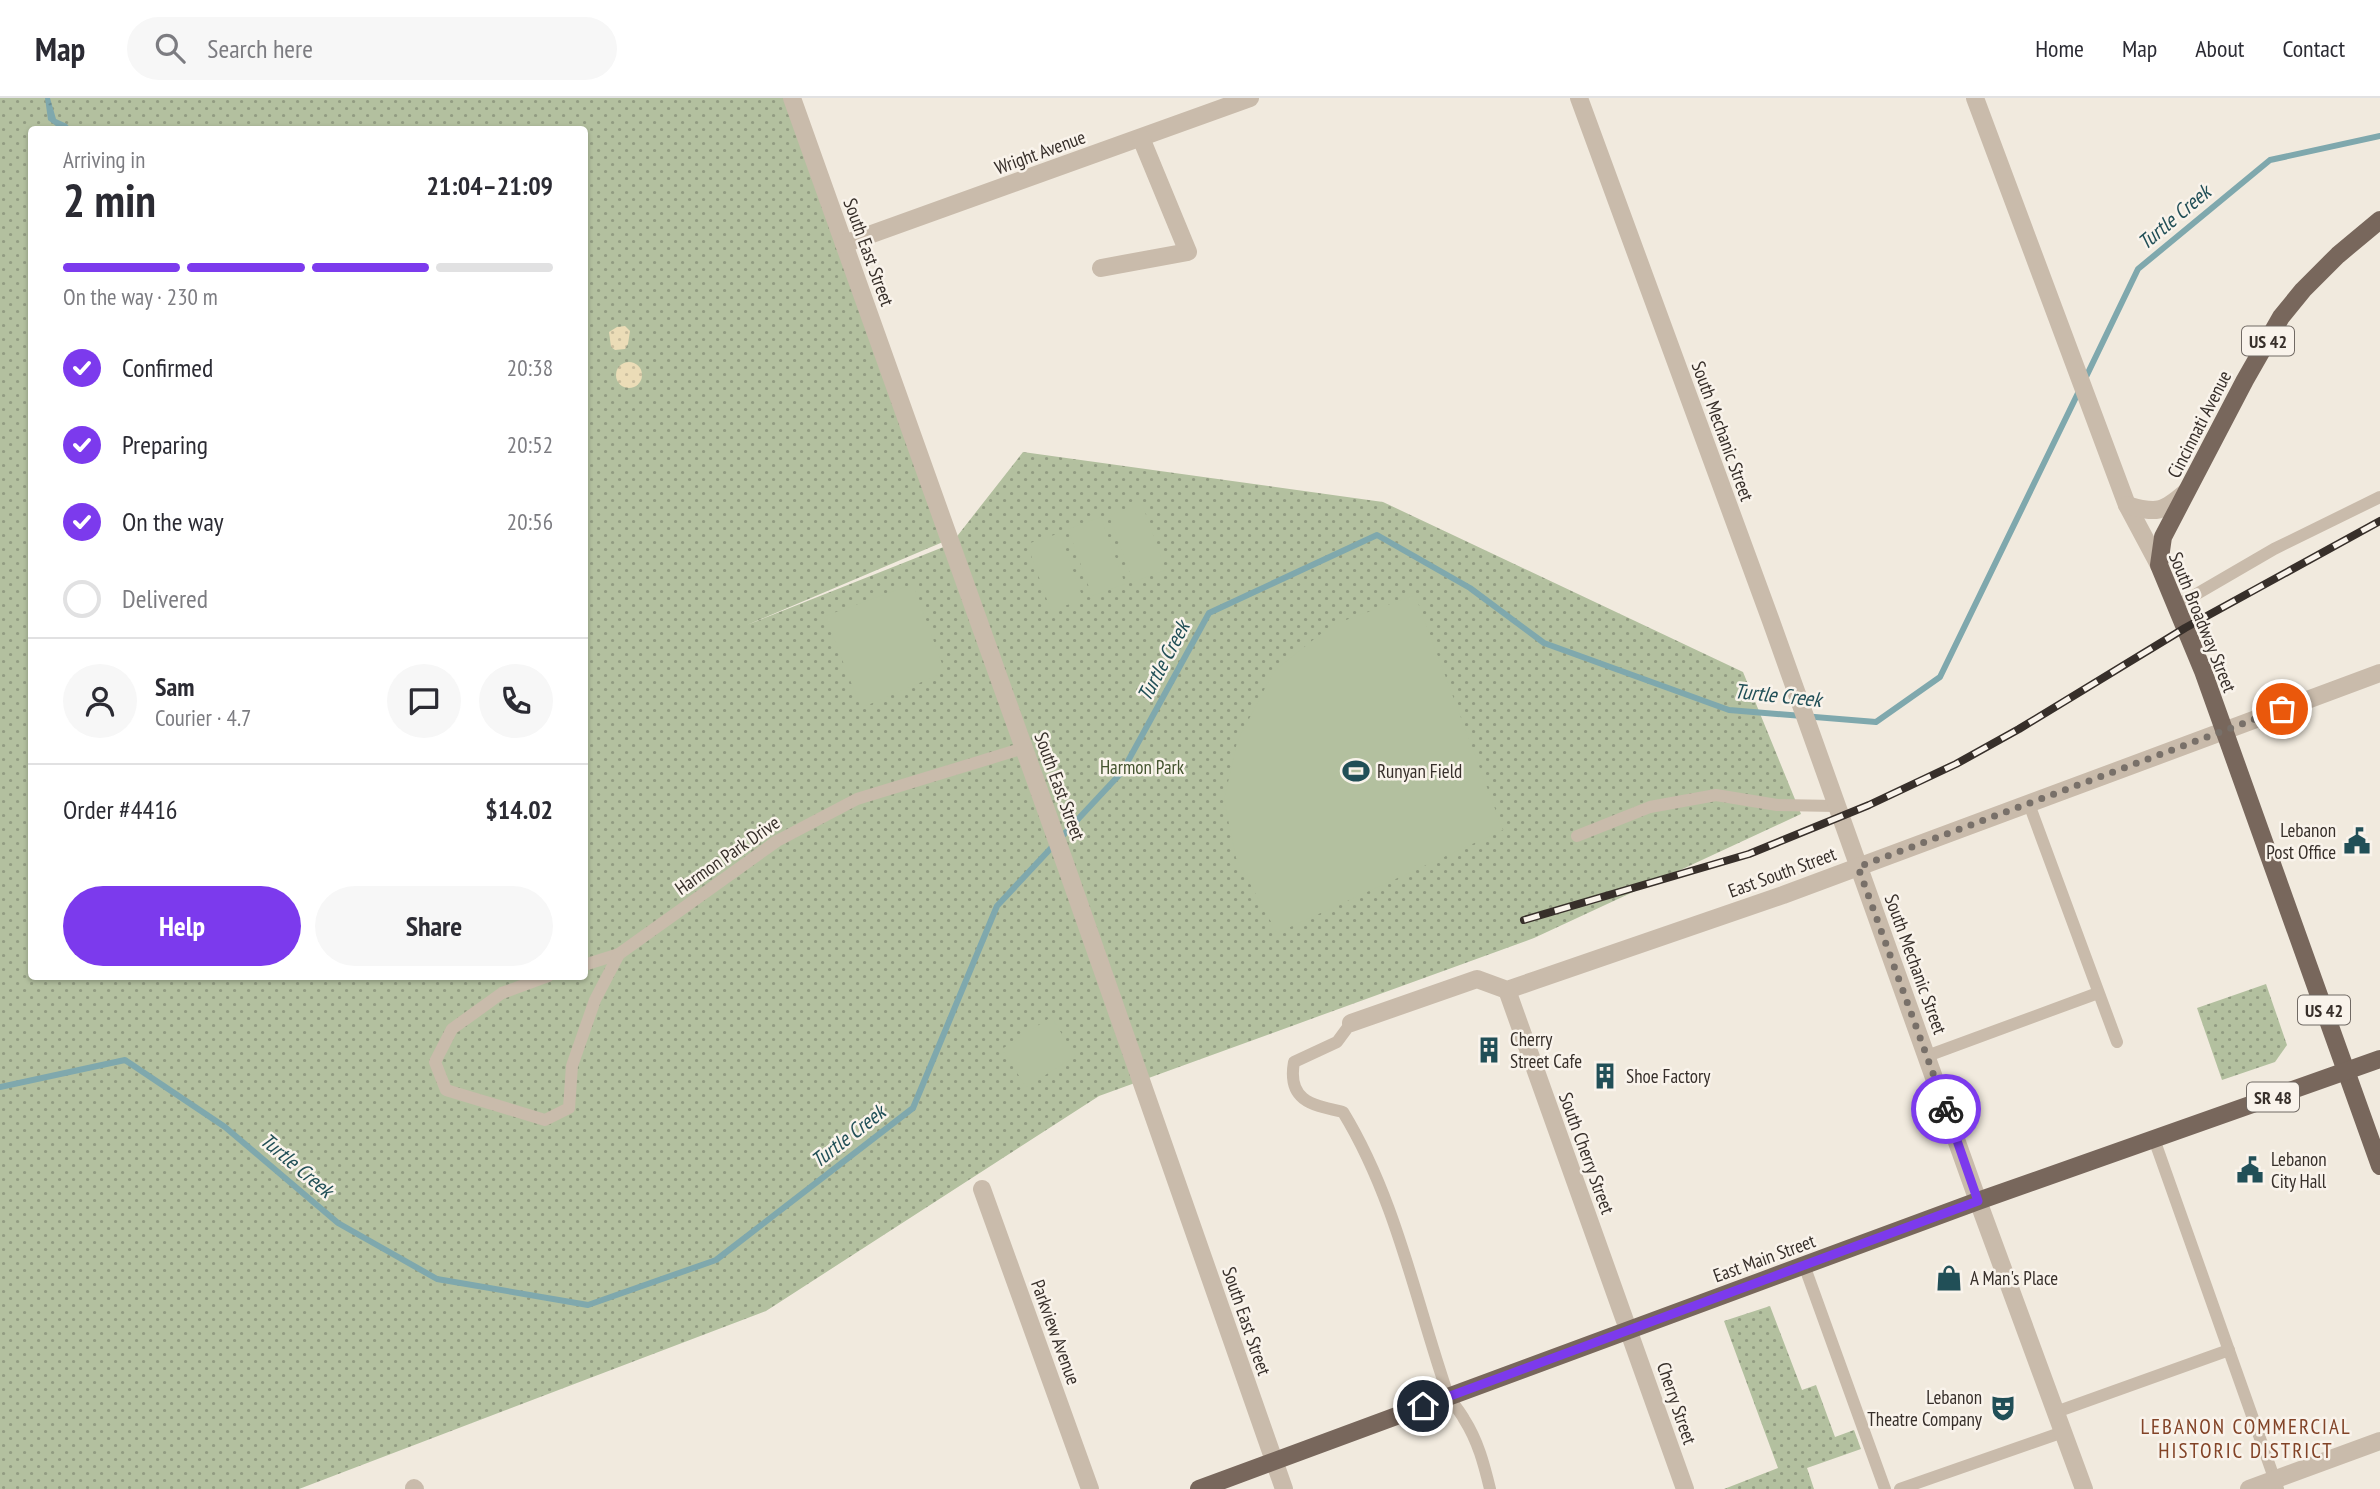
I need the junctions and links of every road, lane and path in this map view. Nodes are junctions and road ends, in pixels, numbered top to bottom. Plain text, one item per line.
1 (792, 98) edge
2 (1250, 98) edge
3 (1579, 98) edge
4 (1975, 98) edge
5 (1141, 138) junction
6 (2380, 220) edge
7 (844, 244) junction
8 (1101, 268) dead end
9 (2190, 488) junction
10 (2380, 497) edge
11 (2127, 505) junction
12 (2159, 565) junction
13 (2176, 606) junction
14 (2380, 673) edge
15 (2224, 731) junction
16 (1024, 748) junction
17 (2029, 804) junction
18 (1837, 806) junction
19 (1577, 836) dead end
20 (1858, 867) junction
21 (619, 954) junction
22 (588, 964) edge
23 (537, 980) edge
24 (1507, 989) junction
25 (2098, 993) junction
26 (1351, 1023) joint
27 (2117, 1042) dead end
28 (1927, 1056) junction
29 (2380, 1059) edge
30 (2346, 1071) junction
31 (2154, 1139) junction
32 (2380, 1166) edge
33 (982, 1189) dead end
34 (1978, 1201) junction
35 (1804, 1265) junction
36 (1629, 1330) junction
37 (2229, 1350) junction
38 (1448, 1396) junction
39 (2056, 1412) junction
40 (2063, 1433) junction
41 (2380, 1441) edge
42 (1274, 1461) junction
43 (2277, 1484) edge
44 (1090, 1489) edge
45 (1199, 1489) edge
46 (1284, 1489) edge
47 (1490, 1489) edge
48 (1685, 1489) edge
49 (1885, 1489) edge
50 (1900, 1489) edge
51 (2084, 1489) edge
52 (2249, 1489) edge

1 - 7 street, South East Street
2 - 5 street, Wright Avenue
3 - 18 street, South Mechanic Street
4 - 11 street, South Broadway Street
5 - 7 street, Wright Avenue
5 - 8 street
6 - 9 main road, Cincinnati Avenue / US 42
7 - 16 street, South East Street
9 - 11 street
9 - 12 main road, Cincinnati Avenue / US 42
10 - 13 lane
11 - 12 street, South Broadway Street
12 - 13 main road, South Broadway Street / US 42
13 - 15 main road, South Broadway Street / US 42
14 - 15 street, East South Street
15 - 17 street, East South Street
15 - 30 main road, South Broadway Street / US 42
16 - 21 lane, Harmon Park Drive
16 - 42 street, South East Street
17 - 20 street, East South Street
17 - 25 lane
18 - 19 lane
18 - 20 street, South Mechanic Street
20 - 24 street, East South Street
20 - 28 street, South Mechanic Street
21 - 22 lane
21 - 23 lane
24 - 26 street
24 - 36 street, South Cherry Street
25 - 27 lane
25 - 28 lane
26 - 38 lane
28 - 34 street, South Mechanic Street
29 - 30 main road, East Main Street
30 - 31 main road, East Main Street / SR 48
30 - 32 main road, South Broadway Street / US 42
31 - 34 main road, East Main Street / SR 48
31 - 37 lane
33 - 44 street, Parkview Avenue
34 - 35 main road, East Main Street / SR 48
34 - 39 street, South Mechanic Street
35 - 36 main road, East Main Street / SR 48
35 - 49 lane
36 - 38 main road, East Main Street / SR 48
36 - 48 street, Cherry Street
37 - 39 lane
37 - 43 lane
38 - 42 main road, East Main Street / SR 48
38 - 47 lane
39 - 40 street, South Mechanic Street
40 - 50 lane
40 - 51 street, South Mechanic Street
41 - 43 street
42 - 45 main road, East Main Street / SR 48
42 - 46 street, South East Street
43 - 52 street

